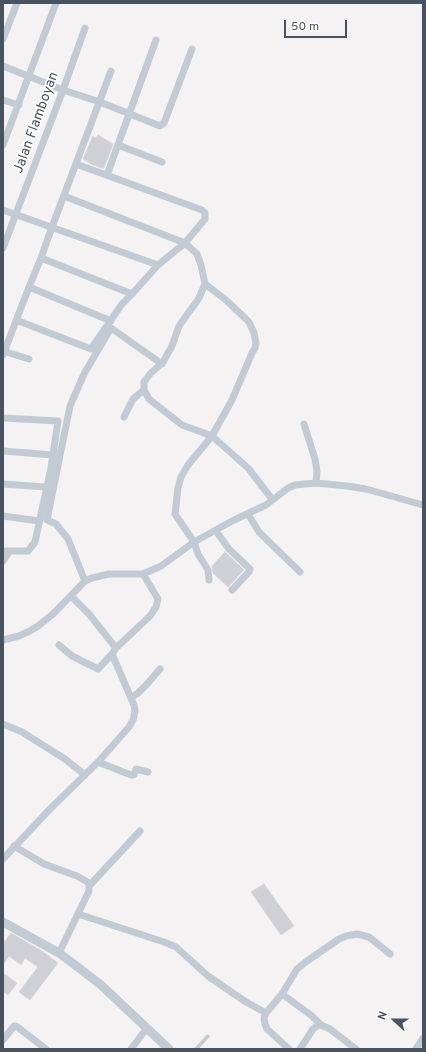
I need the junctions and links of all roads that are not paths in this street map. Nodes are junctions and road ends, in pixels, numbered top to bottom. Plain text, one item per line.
1 (17, 3) edge
2 (56, 3) edge
3 (85, 28) dead end
4 (3, 39) edge
5 (156, 40) dead end
6 (192, 48) dead end
7 (3, 66) edge
8 (111, 71) dead end
9 (30, 76) junction
10 (63, 90) junction
11 (3, 100) edge
12 (100, 102) junction
13 (18, 105) junction
14 (130, 113) junction
15 (4, 142) edge
16 (118, 145) junction
17 (162, 162) dead end
18 (76, 164) junction
19 (107, 175) junction
20 (64, 196) junction
21 (3, 210) edge
22 (16, 214) junction
23 (52, 227) junction
24 (184, 243) junction
25 (3, 248) edge
26 (41, 258) junction
27 (158, 265) junction
28 (205, 284) junction
29 (29, 288) junction
30 (132, 294) junction
31 (16, 320) junction
32 (111, 321) junction
33 (4, 353) edge
34 (28, 359) dead end
35 (162, 364) junction
36 (144, 390) junction
37 (124, 417) dead end
38 (3, 418) edge
39 (304, 424) dead end
40 (212, 436) junction
41 (3, 451) edge
42 (52, 455) junction
43 (316, 483) junction
44 (3, 484) edge
45 (46, 487) junction
46 (272, 499) junction
47 (423, 506) edge
48 (248, 514) junction
49 (3, 516) edge
50 (39, 521) junction
51 (216, 530) junction
52 (194, 542) junction
53 (6, 551) edge
54 (3, 561) edge
55 (300, 572) dead end
56 (143, 574) junction
57 (209, 580) dead end
58 (85, 581) junction
59 (232, 590) dead end
60 (71, 596) junction
61 (3, 640) edge
62 (60, 645) dead end
63 (114, 651) junction
64 (160, 670) dead end
65 (131, 698) junction
66 (3, 724) edge
67 (98, 762) junction
68 (148, 772) dead end
69 (85, 774) junction
70 (140, 831) dead end
71 (14, 846) junction
72 (3, 859) edge
73 (90, 885) junction
74 (78, 914) junction
75 (3, 922) edge
76 (59, 953) junction
77 (390, 954) dead end
78 (282, 994) junction
79 (266, 1013) junction
80 (321, 1025) junction
81 (147, 1028) junction
82 (208, 1036) dead end
83 (423, 1038) edge
84 (3, 1040) edge
85 (46, 1049) edge
86 (131, 1049) edge
87 (168, 1049) edge
88 (196, 1049) edge
89 (289, 1049) edge
90 (300, 1049) edge
91 (356, 1049) edge
92 (416, 1049) edge

1 - 4 street
2 - 9 street
3 - 10 street, Jalan Flamboyan
5 - 14 street
6 - 14 street
7 - 9 street
8 - 12 street
9 - 10 street
9 - 13 street
10 - 12 street
10 - 22 street, Jalan Flamboyan
11 - 13 street
12 - 14 street
12 - 18 street
13 - 15 street
14 - 16 street
16 - 17 street
16 - 19 street
18 - 19 street
18 - 20 street
19 - 24 street
20 - 23 street
20 - 24 street
21 - 22 street
22 - 23 street
22 - 25 street, Jalan Flamboyan
23 - 26 street
23 - 27 street
24 - 27 street
24 - 28 street
26 - 29 street
26 - 30 street
27 - 30 street
28 - 35 street
28 - 40 street
29 - 31 street
29 - 32 street
30 - 32 street
31 - 32 street
31 - 33 street
33 - 34 street
35 - 36 street
35 - 58 street
36 - 37 street
36 - 40 street
38 - 42 street
39 - 43 street
40 - 46 street
40 - 52 street
41 - 42 street
42 - 45 street
43 - 46 street
43 - 47 street
44 - 45 street
45 - 50 street
46 - 48 street
48 - 51 street
48 - 55 street
49 - 50 street
50 - 53 street
51 - 52 street
51 - 59 street
52 - 56 street
52 - 57 street
53 - 54 street
56 - 58 street
56 - 63 street
58 - 60 street
60 - 61 street
60 - 63 street
62 - 63 street
63 - 65 street
64 - 65 street
65 - 67 street
66 - 69 street
67 - 68 street
67 - 69 street
69 - 71 street
70 - 73 street
71 - 72 street
71 - 73 street
73 - 74 street
74 - 76 street
74 - 79 street
75 - 76 street
76 - 81 street
77 - 78 street
78 - 79 street
78 - 80 street
79 - 89 street
80 - 90 street
80 - 91 street
81 - 86 street
81 - 87 street
82 - 88 lane
83 - 92 street
84 - 85 street

